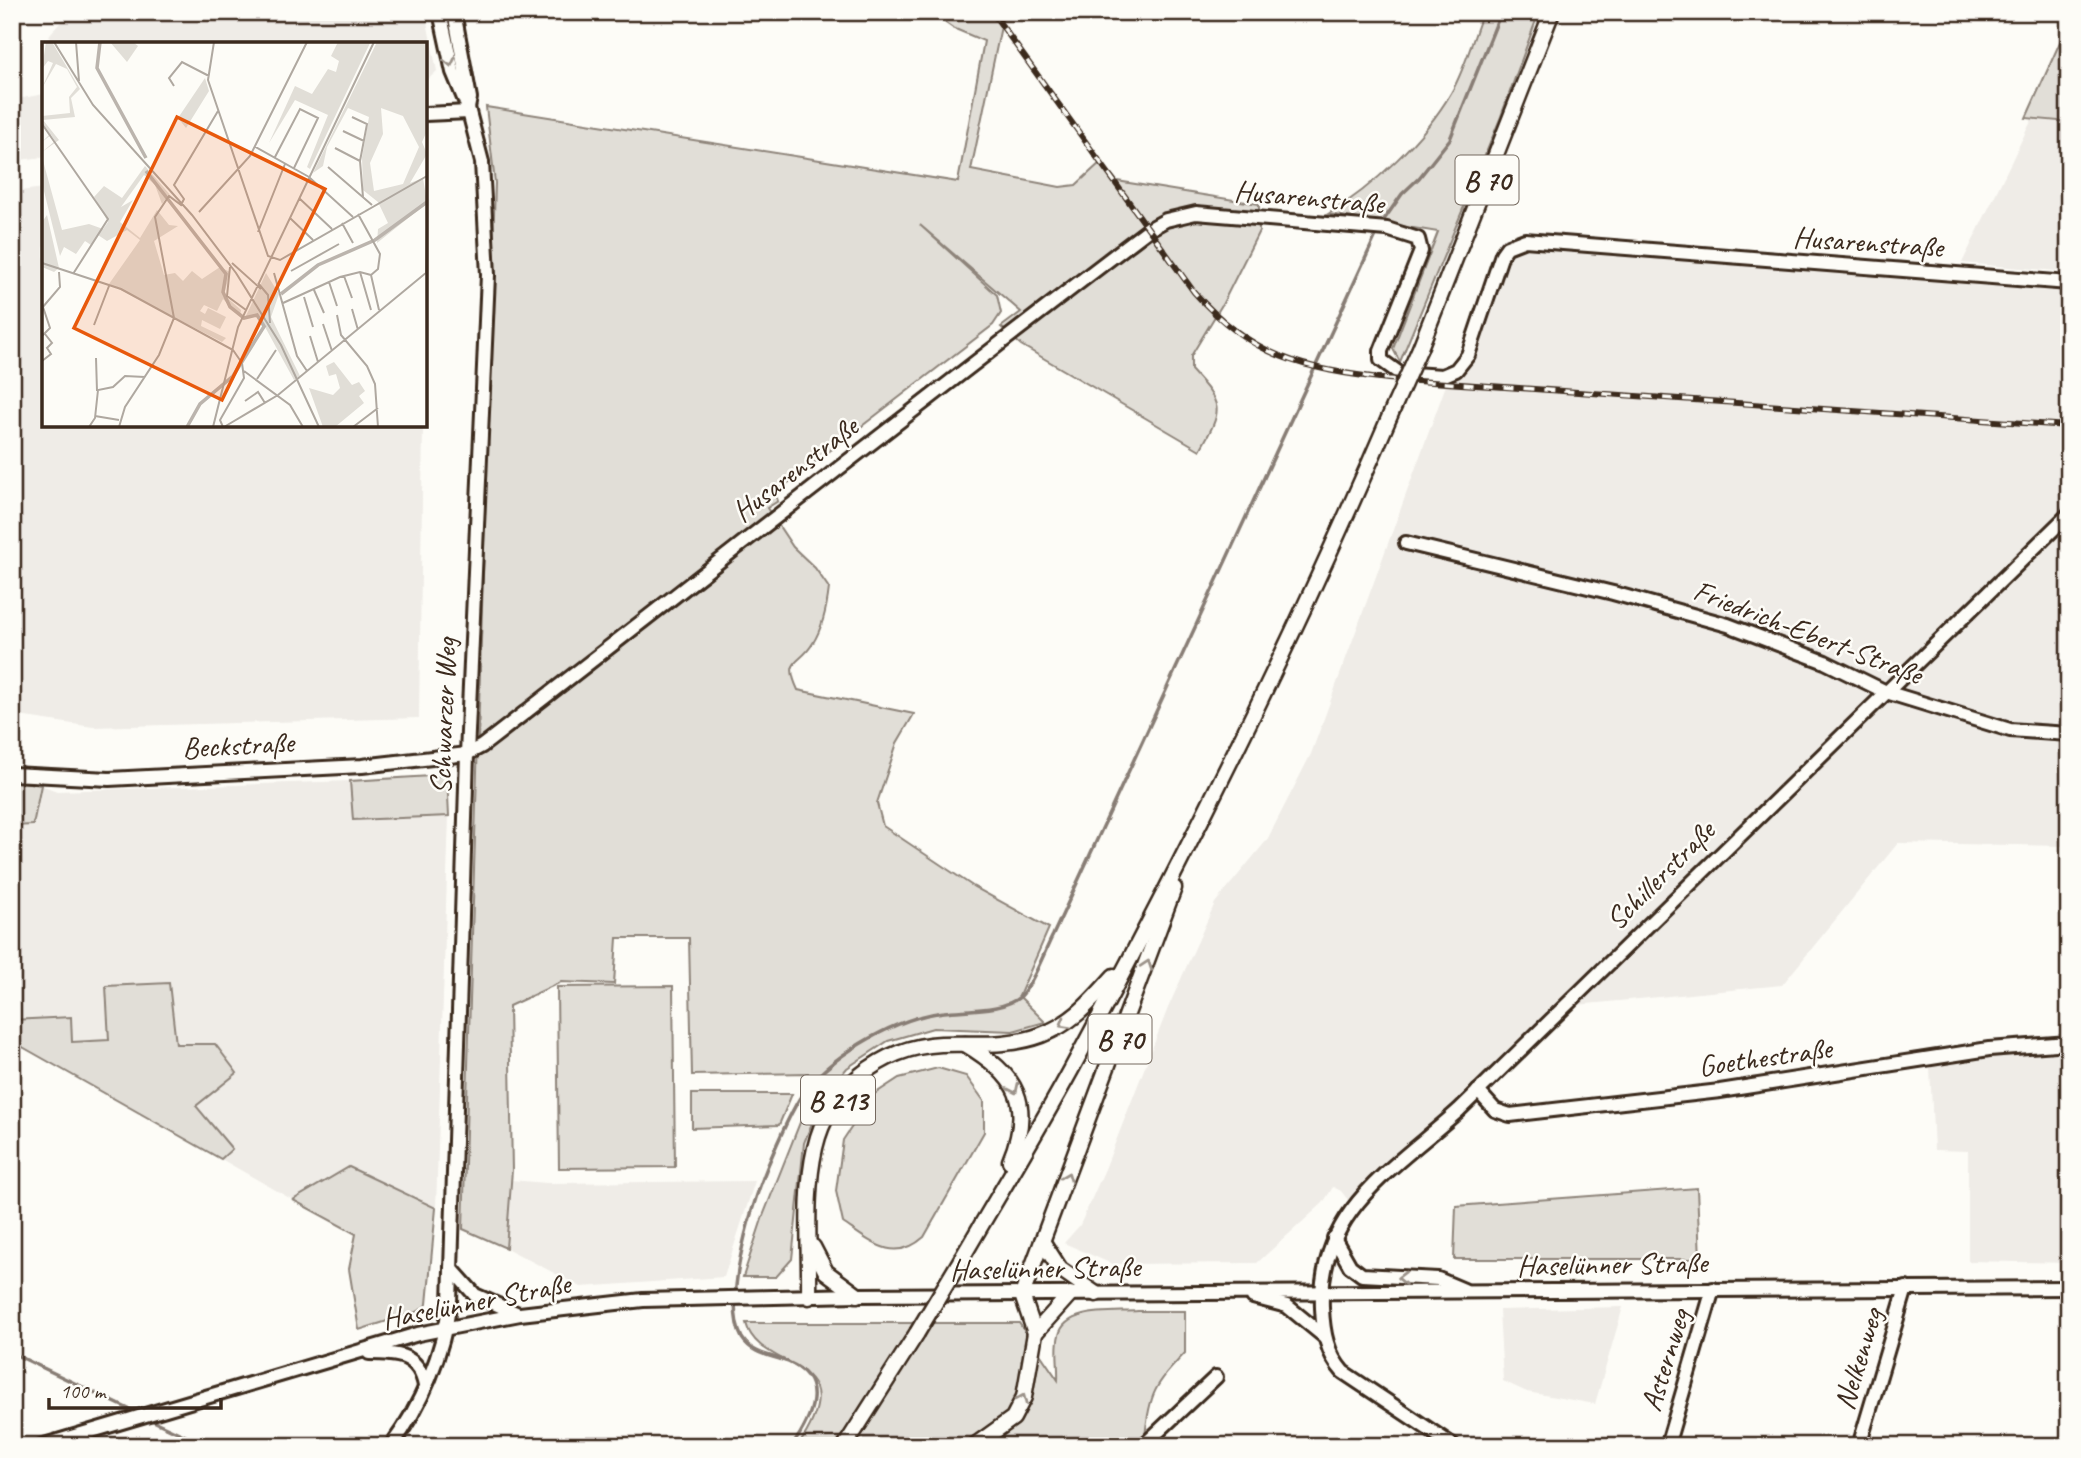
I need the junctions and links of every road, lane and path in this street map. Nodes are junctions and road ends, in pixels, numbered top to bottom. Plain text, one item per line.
1 (440, 12) edge
2 (454, 12) edge
3 (1552, 12) edge
4 (469, 110) junction
5 (427, 114) edge
6 (2069, 283) edge
7 (2069, 514) edge
8 (1406, 543) dead end
9 (1886, 692) junction
10 (2069, 734) edge
11 (467, 754) junction
12 (12, 774) edge
13 (1193, 835) junction
14 (1130, 959) junction
15 (2069, 1043) edge
16 (965, 1044) junction
17 (1478, 1090) junction
18 (989, 1211) junction
19 (1334, 1238) junction
20 (810, 1239) junction
21 (1042, 1241) junction
22 (451, 1268) junction
23 (2069, 1287) edge
24 (1906, 1288) junction
25 (1713, 1289) junction
26 (1321, 1292) junction
27 (1467, 1292) junction
28 (1240, 1293) junction
29 (1070, 1294) junction
30 (1096, 1294) junction
31 (857, 1295) junction
32 (1022, 1295) junction
33 (809, 1297) junction
34 (520, 1314) junction
35 (446, 1327) junction
36 (1035, 1334) junction
37 (1325, 1337) junction
38 (355, 1354) junction
39 (1216, 1377) dead end
40 (425, 1386) junction
41 (41, 1446) edge
42 (390, 1446) edge
43 (845, 1446) edge
44 (974, 1446) edge
45 (1143, 1446) edge
46 (1454, 1446) edge
47 (1667, 1446) edge
48 (1859, 1446) edge

1 -> 4 street, Schwarzer Weg
2 - 4 street, Schwarzer Weg
3 - 13 main road, B 70, bridge
4 - 5 street
4 - 11 street, Schwarzer Weg
6 - 11 street, Husarenstraße
7 - 9 street, Schillerstraße
8 - 9 street, Friedrich-Ebert-Straße
9 - 10 street, Friedrich-Ebert-Straße
9 - 17 street, Schillerstraße
11 - 12 street, Beckstraße
11 - 22 street, Schwarzer Weg
13 - 14 main road, B 70
21 -> 13 main road, B 70
14 -> 16 main road
14 - 18 main road, B 70
15 - 17 street, Goethestraße
16 -> 18 main road
16 - 20 main road, B 213
17 - 19 street, Schillerstraße
18 - 43 main road, B 70, bridge
19 - 26 street, Schillerstraße
27 -> 19 street
20 - 31 main road, B 213
20 - 33 main road, B 213
21 - 30 main road
21 - 32 main road, B 70
22 - 34 street
22 - 35 street, Schwarzer Weg
23 - 24 street, Haselünner Straße
24 - 25 street, Haselünner Straße
24 - 48 street, Nelkenweg
25 - 27 street, Haselünner Straße
25 - 47 street, Asternweg
26 - 27 street, Haselünner Straße
26 - 28 street, Haselünner Straße
26 - 37 street, Schillerstraße
28 - 30 street, Haselünner Straße
28 - 37 street
29 - 30 street, Haselünner Straße
29 - 32 street, Haselünner Straße
29 - 36 main road
31 - 32 street, Haselünner Straße
31 - 33 street, Haselünner Straße
32 - 36 main road
33 - 34 street, Haselünner Straße
34 - 35 street, Haselünner Straße
35 - 38 street, Haselünner Straße
35 - 40 street, Schwarzer Weg
44 -> 36 main road
37 - 46 street
38 - 40 street
38 - 41 street, Haselünner Straße
39 - 45 street
40 - 42 street, Schwarzer Weg

